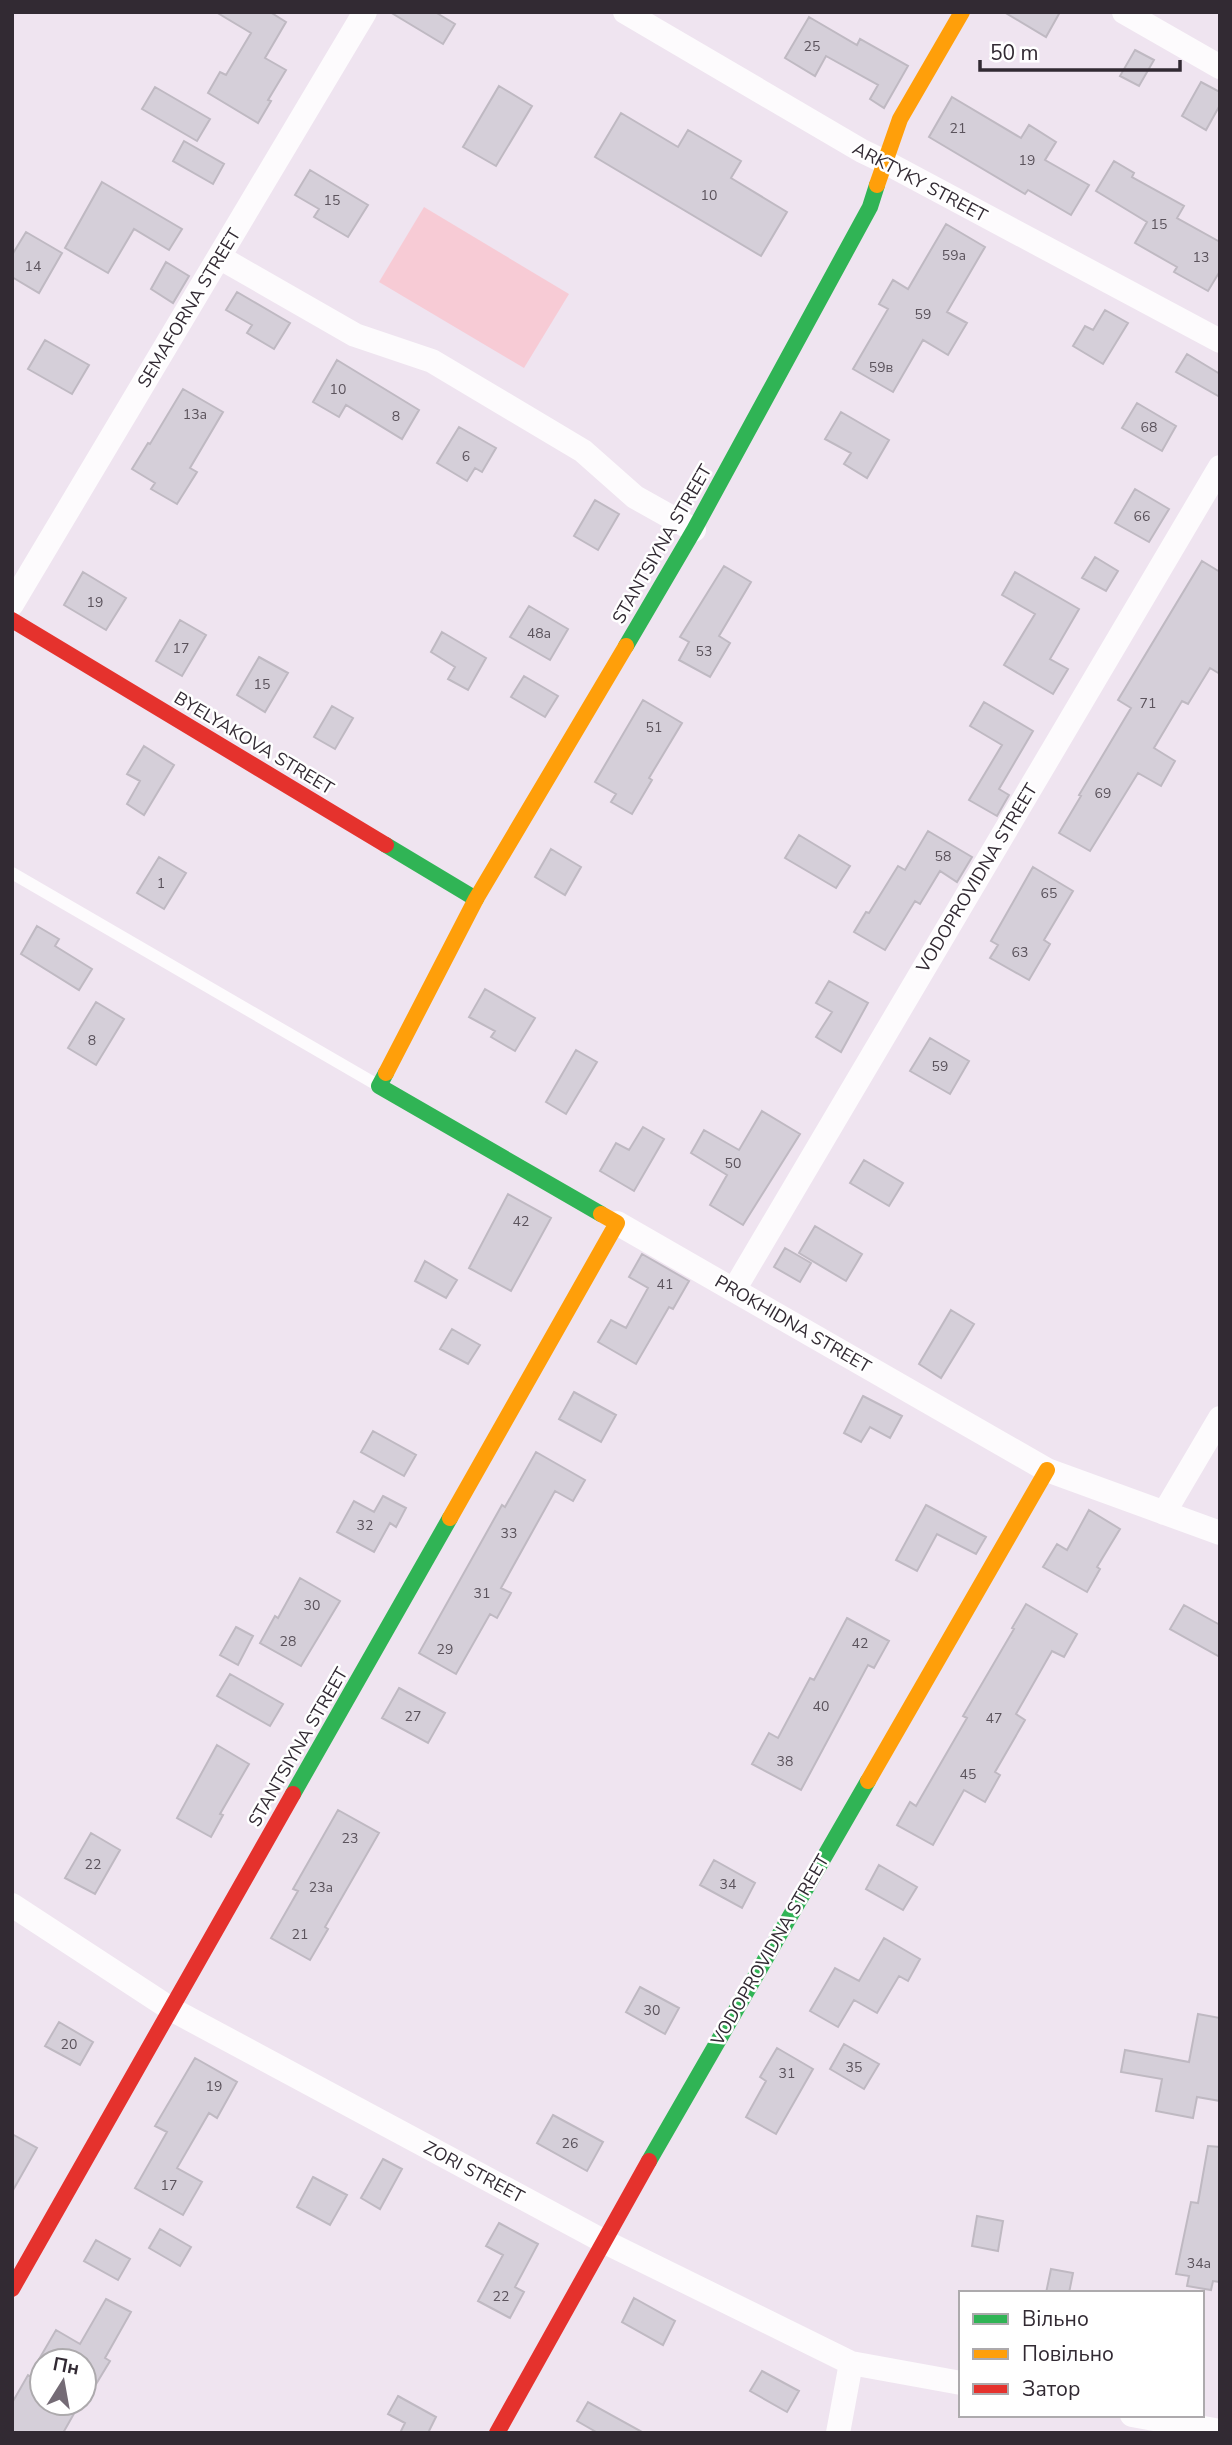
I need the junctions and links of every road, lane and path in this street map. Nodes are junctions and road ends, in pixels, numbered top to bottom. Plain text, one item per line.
1 (365, 12) edge
2 (625, 12) edge
3 (962, 12) edge
4 (1124, 12) edge
5 (1220, 67) edge
6 (886, 162) junction
7 (219, 257) junction
8 (1220, 341) edge
9 (1220, 467) edge
10 (694, 530) junction
11 (12, 604) edge
12 (12, 620) edge
13 (12, 873) edge
14 (475, 899) junction
15 (379, 1087) junction
16 (617, 1223) junction
17 (734, 1290) junction
18 (1220, 1418) edge
19 (1047, 1470) junction
20 (1164, 1513) junction
21 (1220, 1533) edge
22 (12, 1905) edge
23 (171, 2009) junction
24 (603, 2241) junction
25 (12, 2289) edge
26 (851, 2363) junction
27 (959, 2384) edge
28 (1143, 2417) edge
29 (1220, 2431) edge
30 (497, 2433) edge
31 (838, 2433) edge

1 - 7 street, SEMAFORNA STREET
2 - 6 street, ARKTYKY STREET
3 - 6 street, STANTSIYNA STREET
4 - 5 street
6 - 8 street, ARKTYKY STREET
6 - 10 street, STANTSIYNA STREET
7 - 10 street
7 - 11 street, SEMAFORNA STREET
9 - 17 street, VODOPROVIDNA STREET
10 - 14 street, STANTSIYNA STREET
12 - 14 street, BYELYAKOVA STREET
13 - 15 lane
14 - 15 street, STANTSIYNA STREET
15 - 16 street, PROKHIDNA STREET
16 - 17 street, PROKHIDNA STREET
16 - 23 street, STANTSIYNA STREET
17 - 19 street, PROKHIDNA STREET
18 - 20 street
19 - 20 street, PROKHIDNA STREET
19 - 24 street, VODOPROVIDNA STREET
20 - 21 street, PROKHIDNA STREET
22 - 23 street, ZORI STREET
23 - 24 street, ZORI STREET
23 - 25 street, STANTSIYNA STREET
24 - 26 street, ZORI STREET
24 - 30 street, VODOPROVIDNA STREET
26 - 27 street, ZORI STREET
26 - 31 street
28 - 29 street

